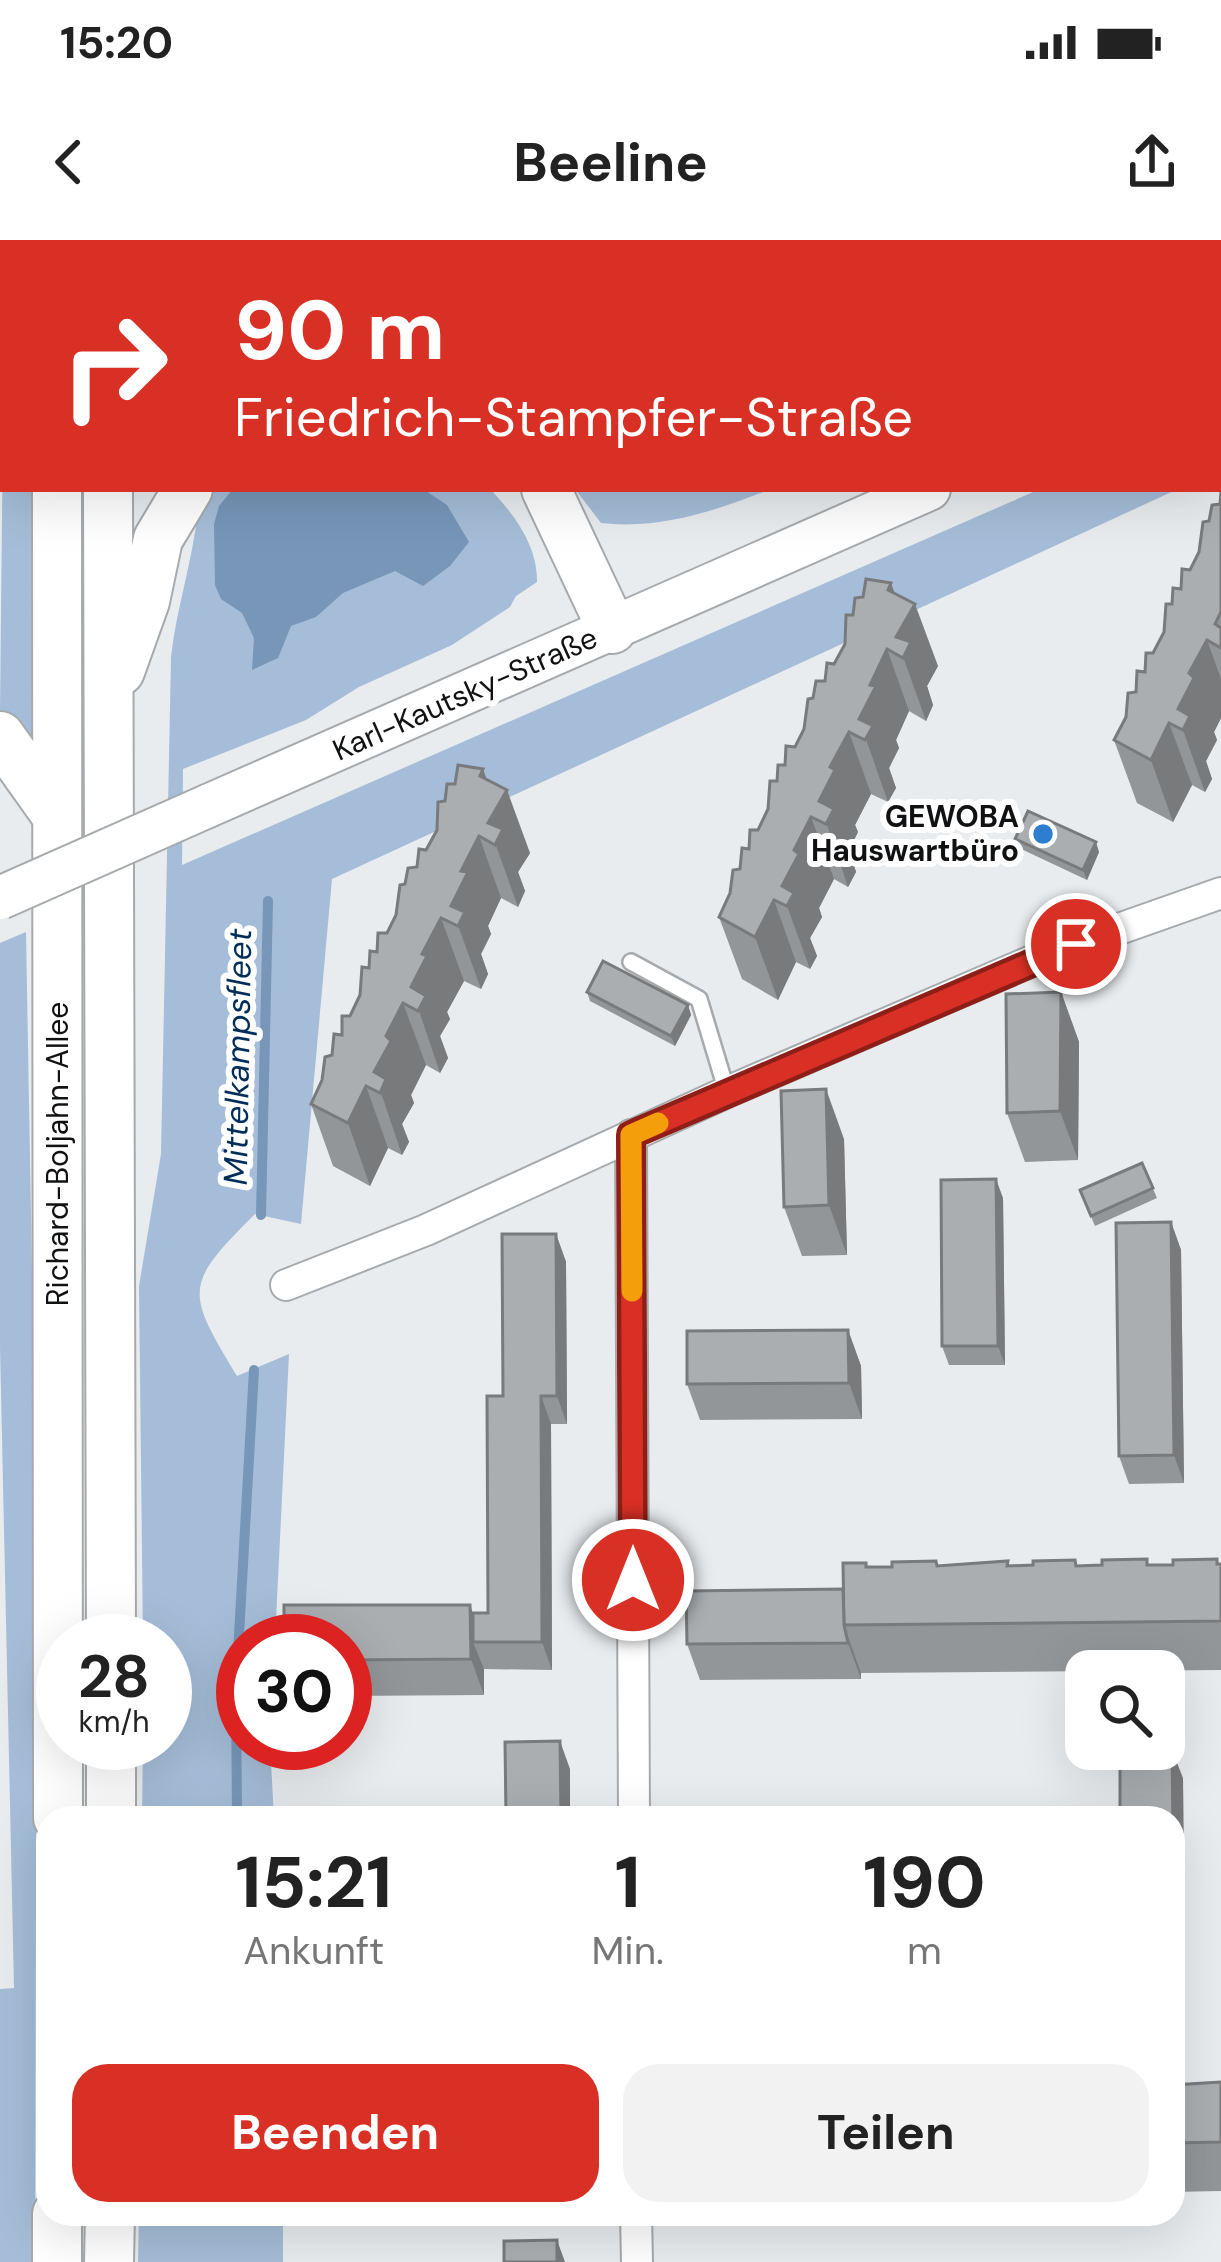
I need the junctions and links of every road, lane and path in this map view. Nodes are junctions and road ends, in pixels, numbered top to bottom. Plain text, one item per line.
1 (57, 492) edge
2 (108, 492) edge
3 (186, 492) edge
4 (547, 492) edge
5 (921, 492) edge
6 (612, 629) junction
7 (109, 704) junction
8 (0, 736) edge
9 (57, 816) junction
10 (1221, 893) edge
11 (0, 898) edge
12 (631, 962) dead end
13 (727, 1092) junction
14 (631, 1135) junction
15 (286, 1285) dead end
16 (111, 1614) edge
17 (111, 1770) edge
18 (58, 1806) edge
19 (111, 1806) edge
20 (634, 1806) edge
21 (57, 2226) edge
22 (110, 2226) edge
23 (636, 2226) edge
24 (57, 2262) edge
25 (110, 2262) edge
26 (637, 2262) edge

1 - 9 main road, Richard-Boljahn-Allee
2 - 7 main road, Richard-Boljahn-Allee
3 - 7 main road
4 - 6 main road
5 - 6 street, Karl-Kautsky-Straße
6 - 11 street, Karl-Kautsky-Straße, bridge
7 - 16 main road, Richard-Boljahn-Allee
8 - 9 main road
9 - 18 main road, Richard-Boljahn-Allee
10 - 13 street
12 - 13 lane
13 - 14 street
14 - 15 street
14 - 20 street
17 - 19 main road
21 - 24 main road
22 - 25 main road
23 - 26 street

